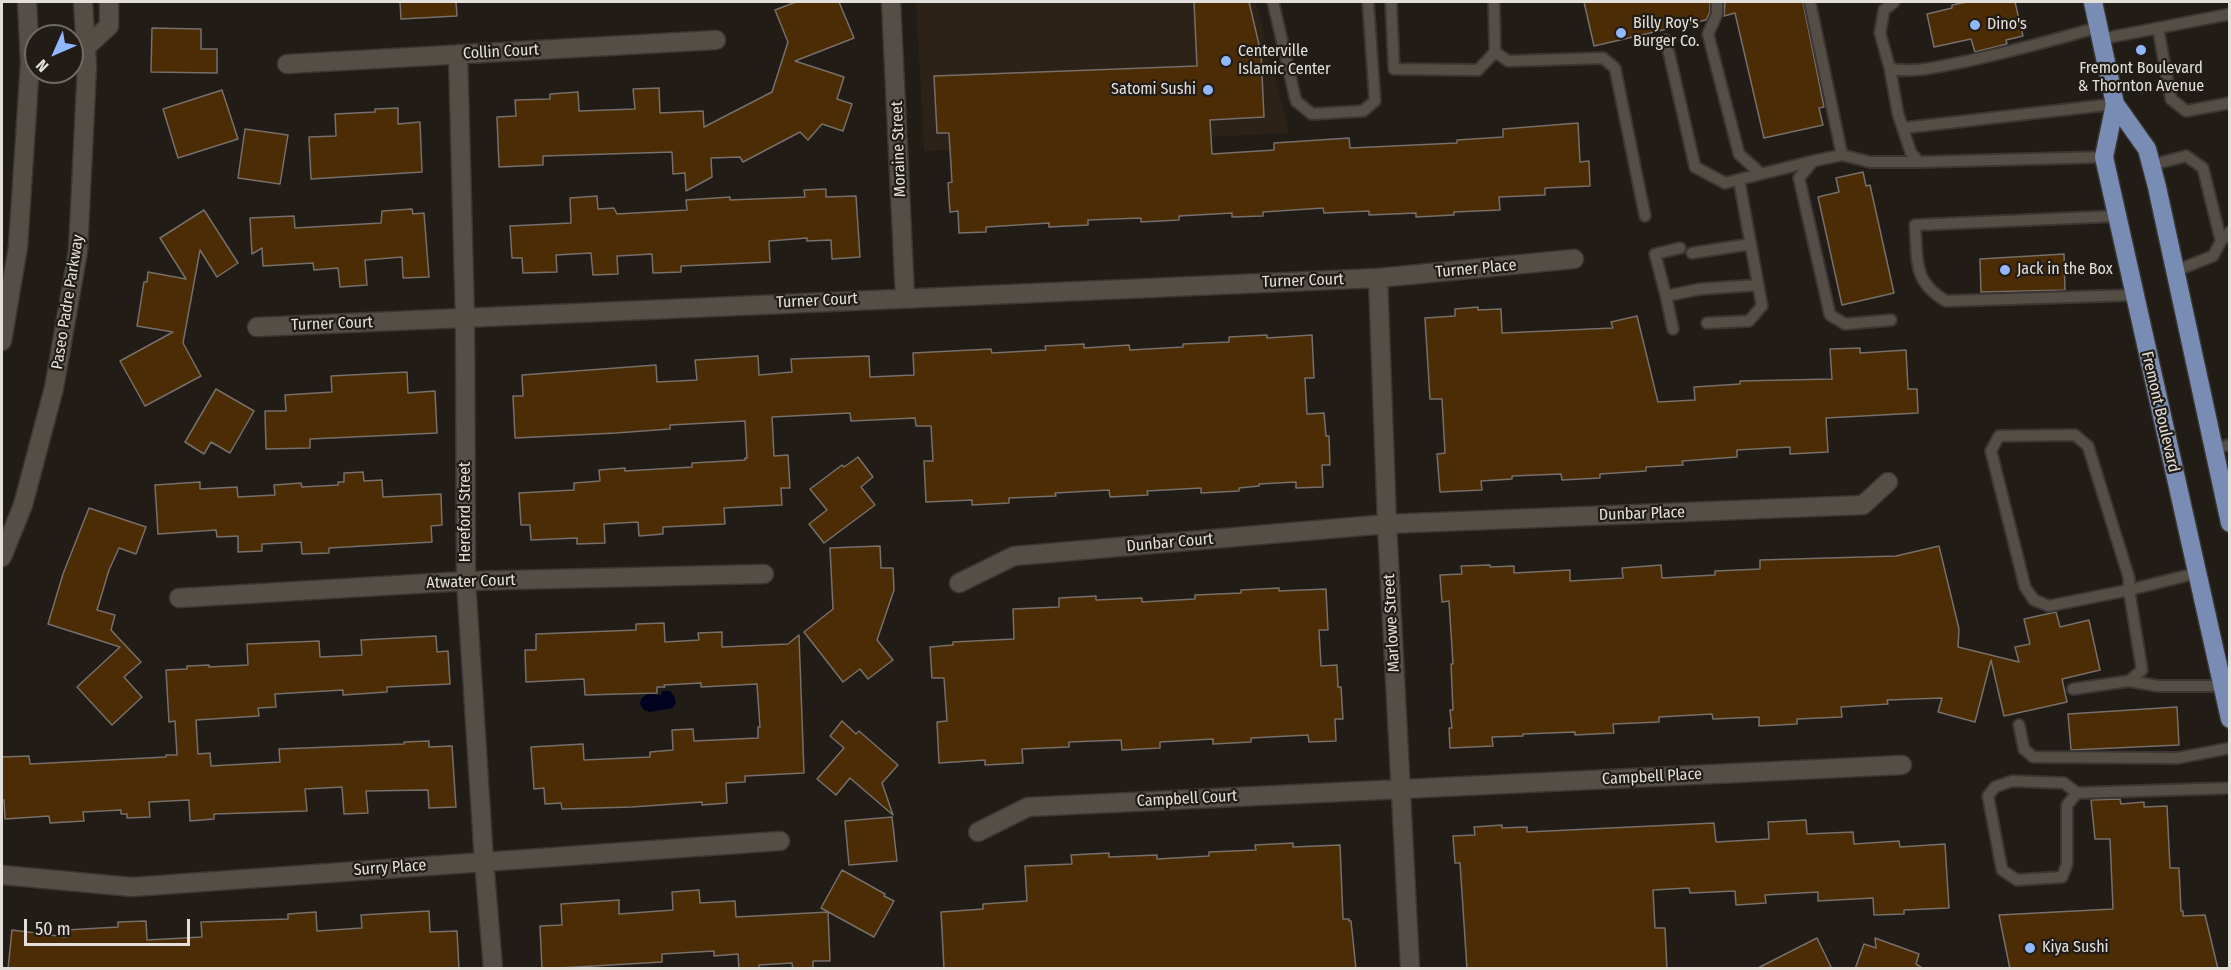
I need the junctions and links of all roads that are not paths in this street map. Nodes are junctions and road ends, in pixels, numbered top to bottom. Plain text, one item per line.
1 (27, 2) edge
2 (82, 2) edge
3 (110, 2) edge
4 (891, 2) edge
5 (1273, 2) edge
6 (1368, 2) edge
7 (1391, 2) edge
8 (1494, 2) edge
9 (1718, 2) edge
10 (1810, 2) edge
11 (1894, 2) edge
12 (2093, 2) edge
13 (2229, 14) edge
14 (2158, 28) junction
15 (2100, 33) junction
16 (716, 40) dead end
17 (1666, 40) dead end
18 (85, 48) junction
19 (1495, 52) junction
20 (458, 54) junction
21 (287, 64) dead end
22 (1890, 69) junction
23 (2229, 103) edge
24 (2115, 104) junction
25 (1903, 128) junction
26 (1842, 155) junction
27 (2104, 157) junction
28 (1813, 161) junction
29 (1919, 162) junction
30 (2151, 165) junction
31 (1761, 174) junction
32 (1739, 180) junction
33 (1645, 216) dead end
34 (2118, 216) junction
35 (2225, 237) edge
36 (1751, 244) junction
37 (1680, 248) dead end
38 (1692, 253) dead end
39 (1574, 260) dead end
40 (2175, 271) junction
41 (1378, 278) junction
42 (1758, 285) junction
43 (2134, 294) junction
44 (1666, 296) junction
45 (905, 297) junction
46 (465, 319) junction
47 (1891, 320) dead end
48 (1707, 323) dead end
49 (257, 327) dead end
50 (1673, 329) dead end
51 (2, 341) edge
52 (2221, 447) edge
53 (1888, 482) dead end
54 (2229, 515) edge
55 (1387, 524) junction
56 (2, 557) edge
57 (2197, 573) junction
58 (765, 574) dead end
59 (466, 581) junction
60 (959, 583) dead end
61 (2129, 590) junction
62 (178, 598) dead end
63 (2129, 681) junction
64 (2222, 686) junction
65 (2073, 689) dead end
66 (2229, 719) edge
67 (2019, 725) dead end
68 (2229, 748) edge
69 (1902, 765) dead end
70 (2229, 788) edge
71 (1401, 789) junction
72 (2076, 792) junction
73 (978, 832) dead end
74 (780, 841) dead end
75 (484, 861) junction
76 (2, 875) edge
77 (493, 969) edge
78 (1410, 969) edge

1 - 51 street
2 - 18 street, Paseo Padre Parkway
3 - 18 street
4 - 45 street, Moraine Street
5 - 6 lane
7 - 19 lane
8 - 19 lane
9 - 31 lane
10 - 26 lane
11 - 22 lane
12 - 15 main road, Fremont Boulevard
13 - 14 lane
14 - 15 lane
14 - 23 lane
15 - 22 lane
15 - 24 main road, Fremont Boulevard
16 - 20 street, Collin Court
17 - 32 lane
18 - 56 street, Paseo Padre Parkway
19 - 33 lane
20 - 21 street, Collin Court
20 - 46 street, Hereford Street
22 - 25 lane
24 - 25 lane
24 - 27 main road, Fremont Boulevard
24 - 30 main road, Fremont Boulevard
25 - 29 lane
26 - 28 lane
26 - 29 lane
27 - 29 lane
27 - 34 main road, Fremont Boulevard
28 - 31 lane
28 - 47 lane
30 - 35 lane
30 - 40 main road, Fremont Boulevard
31 - 32 lane
32 - 36 lane
34 - 43 main road, Fremont Boulevard
34 - 43 lane
35 - 40 lane
36 - 38 lane
36 - 42 lane
37 - 44 lane
39 - 41 street, Turner Place
40 - 52 main road, Fremont Boulevard
41 - 45 street, Turner Court
41 - 55 street, Marlowe Street
42 - 44 lane
42 - 48 lane
43 - 57 main road, Fremont Boulevard
44 - 50 lane
45 - 46 street, Turner Court
46 - 49 street, Turner Court
46 - 59 street, Hereford Street
52 - 54 main road, Fremont Boulevard
53 - 55 street, Dunbar Place
55 - 60 street, Dunbar Court
55 - 71 street, Marlowe Street
57 - 61 lane
57 - 64 main road, Fremont Boulevard
58 - 59 street, Atwater Court
59 - 62 street, Atwater Court
59 - 75 street, Hereford Street
61 - 61 lane
61 - 63 lane
63 - 64 lane
63 - 65 lane
64 - 66 main road, Fremont Boulevard
67 - 68 lane
69 - 71 street, Campbell Place
70 - 72 lane
71 - 73 street, Campbell Court
71 - 78 street, Marlowe Street
72 - 72 lane
74 - 75 street, Surry Place
75 - 76 street, Surry Place
75 - 77 street, Hereford Street

